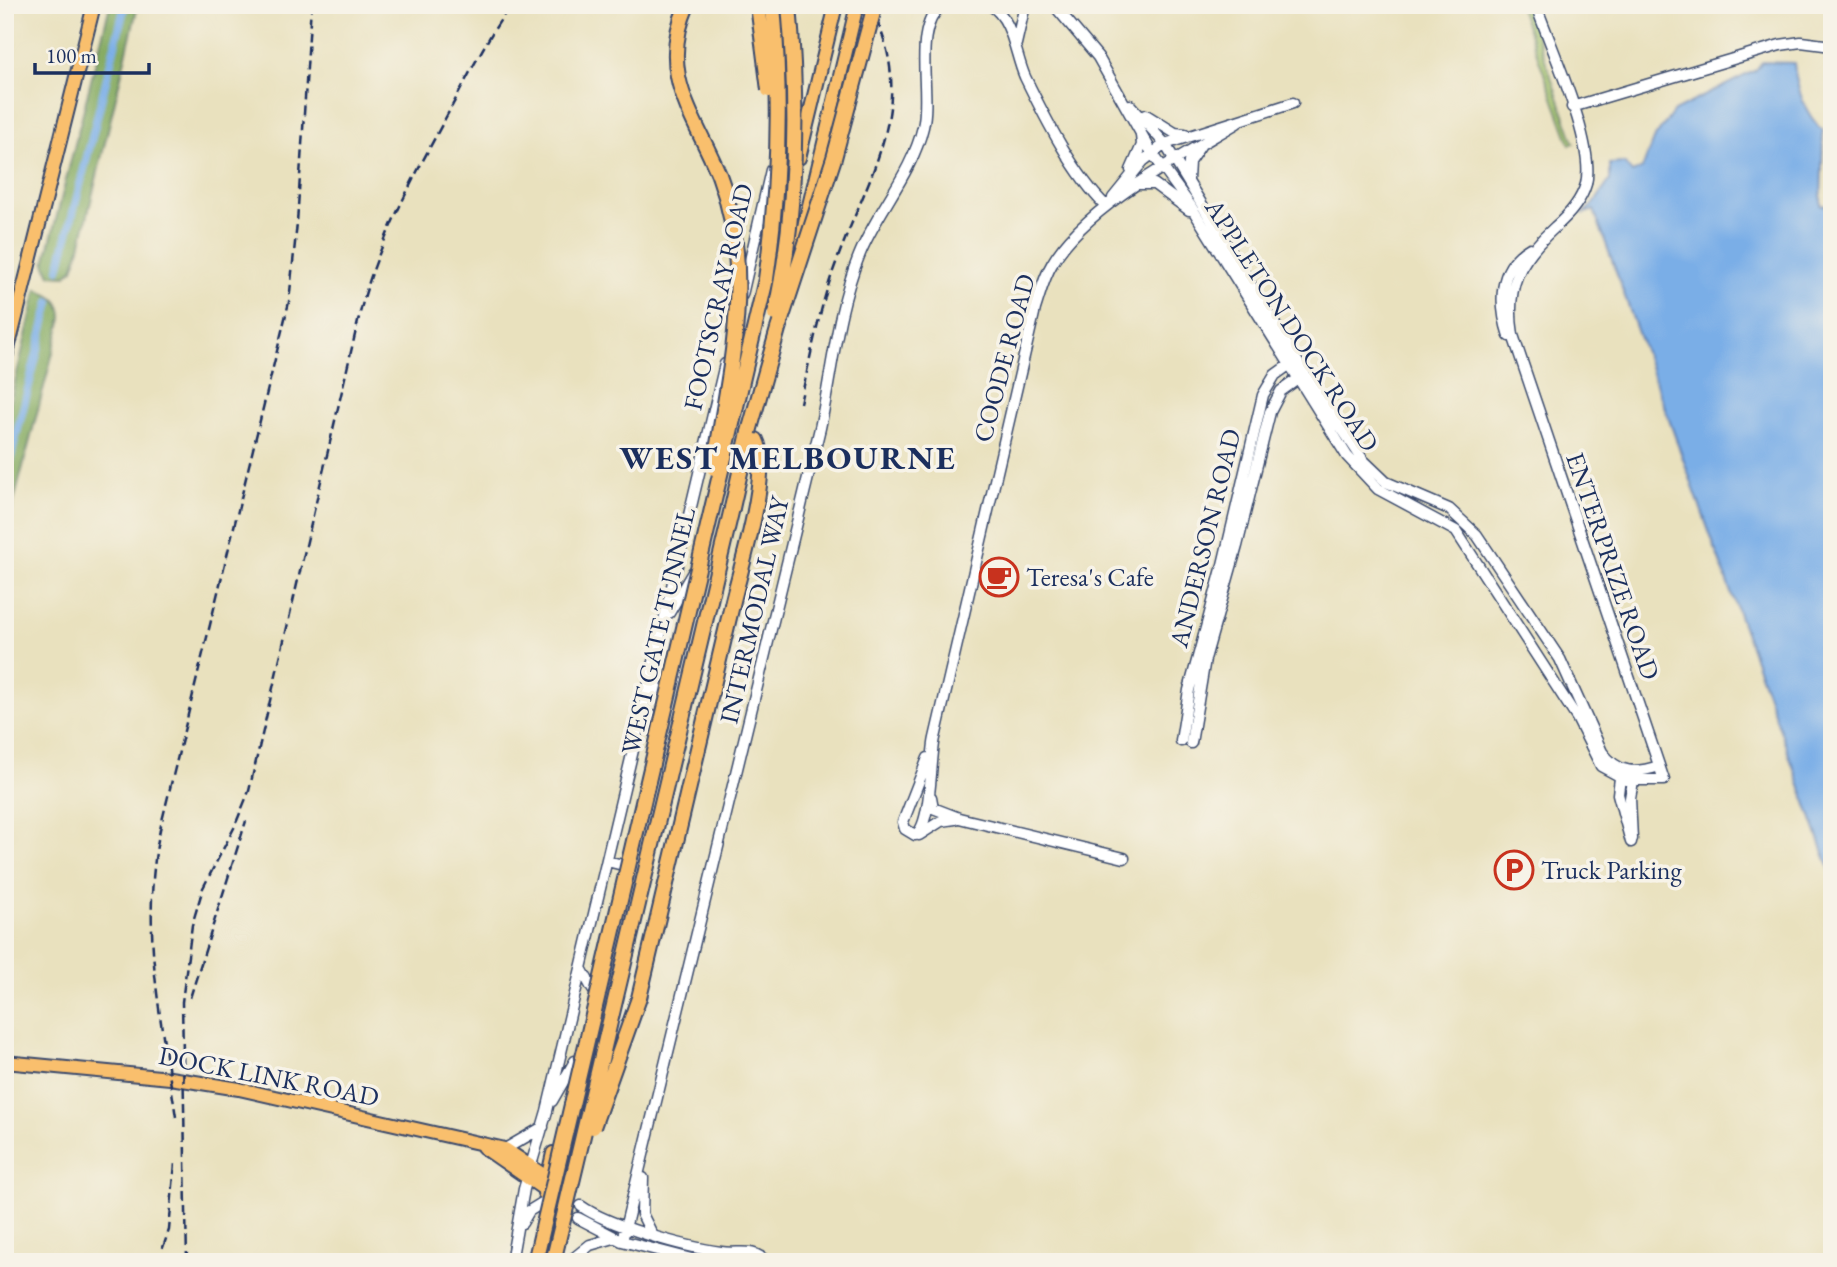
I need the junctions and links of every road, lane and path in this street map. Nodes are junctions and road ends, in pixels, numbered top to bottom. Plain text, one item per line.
1 (94, 5) edge
2 (687, 5) edge
3 (758, 5) edge
4 (773, 5) edge
5 (789, 5) edge
6 (836, 5) edge
7 (857, 5) edge
8 (875, 5) edge
9 (942, 5) edge
10 (990, 5) edge
11 (1003, 5) edge
12 (1025, 5) edge
13 (1045, 5) edge
14 (1054, 5) edge
15 (1535, 5) edge
16 (1063, 15) junction
17 (1832, 46) edge
18 (1015, 51) junction
19 (1126, 100) junction
20 (1293, 103) dead end
21 (1572, 107) junction
22 (1237, 123) junction
23 (780, 131) dead end
24 (1140, 132) junction
25 (1191, 134) junction
26 (1202, 143) junction
27 (1165, 144) junction
28 (1152, 153) junction
29 (777, 157) junction
30 (799, 158) dead end
31 (1173, 158) junction
32 (1162, 167) junction
33 (1189, 182) junction
34 (1139, 184) junction
35 (1118, 191) junction
36 (1107, 205) junction
37 (1200, 220) junction
38 (794, 268) dead end
39 (5, 361) edge
40 (1292, 362) junction
41 (1301, 376) junction
42 (752, 436) junction
43 (697, 567) junction
44 (1507, 578) junction
45 (660, 637) junction
46 (1542, 662) junction
47 (666, 683) joint
48 (644, 702) junction
49 (658, 717) junction
50 (636, 732) junction
51 (933, 748) junction
52 (1659, 766) junction
53 (1620, 778) junction
54 (1633, 780) junction
55 (959, 818) junction
56 (915, 835) junction
57 (1124, 858) dead end
58 (607, 861) junction
59 (623, 865) junction
60 (581, 968) junction
61 (593, 990) junction
62 (575, 1061) junction
63 (5, 1062) edge
64 (547, 1111) junction
65 (543, 1127) junction
66 (480, 1145) junction
67 (505, 1149) junction
68 (645, 1157) junction
69 (530, 1171) junction
70 (571, 1188) junction
71 (545, 1190) junction
72 (581, 1206) dead end
73 (578, 1219) dead end
74 (625, 1227) junction
75 (518, 1233) junction
76 (654, 1236) junction
77 (618, 1239) junction
78 (511, 1262) edge
79 (528, 1262) edge
80 (535, 1262) edge
81 (553, 1262) edge
82 (569, 1262) edge
83 (703, 1262) edge
84 (766, 1262) edge

1 - 39 main road
2 - 43 highway, bridge
3 - 29 highway, bridge
4 - 29 highway, WEST GATE TUNNEL, bridge
5 - 42 highway, WEST GATE TUNNEL, bridge
6 - 30 main road
7 - 38 main road
8 - 42 highway, bridge
9 - 68 street, INTERMODAL WAY
10 - 11 street
10 - 18 street
12 - 18 street
13 - 16 street, APPLETON DOCK ROAD
14 - 16 street, APPLETON DOCK ROAD
15 - 21 street, ENTERPRIZE ROAD
16 - 19 street, APPLETON DOCK ROAD
17 - 21 street
18 - 36 street
19 - 24 street, APPLETON DOCK ROAD
19 - 25 street
19 - 27 street, APPLETON DOCK ROAD
20 - 22 street, COODE ROAD
21 - 52 street, ENTERPRIZE ROAD
22 - 25 street, COODE ROAD
22 - 26 street, COODE ROAD
23 - 45 street, FOOTSCRAY ROAD
24 - 28 street, APPLETON DOCK ROAD
24 - 35 street
25 - 27 street, COODE ROAD
26 - 31 street, COODE ROAD
26 - 33 street
27 - 28 street, COODE ROAD
27 - 31 street, APPLETON DOCK ROAD
28 - 32 street, APPLETON DOCK ROAD
28 - 35 street, COODE ROAD
29 - 43 highway, WEST GATE TUNNEL, bridge
31 - 32 street, COODE ROAD
31 - 33 street, APPLETON DOCK ROAD
32 - 34 street, COODE ROAD
32 - 37 street, APPLETON DOCK ROAD
33 - 40 street, APPLETON DOCK ROAD
34 - 36 street, COODE ROAD
34 - 37 street
35 - 36 street, COODE ROAD
36 - 51 street, COODE ROAD
37 - 40 street, APPLETON DOCK ROAD
40 - 41 street, APPLETON DOCK ROAD
40 - 41 street, ANDERSON ROAD
41 - 44 street, APPLETON DOCK ROAD
41 - 46 street, APPLETON DOCK ROAD
42 - 70 highway, WEST GATE TUNNEL, bridge
42 - 70 highway, bridge
43 - 45 street, FOOTSCRAY ROAD
43 - 80 highway, WEST GATE TUNNEL, bridge
44 - 46 street
44 - 52 street, APPLETON DOCK ROAD
45 - 48 street, FOOTSCRAY ROAD
46 - 53 street, APPLETON DOCK ROAD
47 - 48 street, FOOTSCRAY ROAD
47 - 49 main road, FOOTSCRAY ROAD
48 - 50 street, FOOTSCRAY ROAD
49 - 50 street
49 - 59 main road, FOOTSCRAY ROAD
50 - 58 street, FOOTSCRAY ROAD
51 - 55 street
51 - 56 street, COODE ROAD
51 - 56 street, COODE ROAD
52 - 54 street, ENTERPRIZE ROAD
53 - 54 street
53 - 54 street
55 - 56 street
55 - 57 street
58 - 59 street
58 - 60 street, FOOTSCRAY ROAD
59 - 61 main road, FOOTSCRAY ROAD
60 - 61 street
60 - 64 street, FOOTSCRAY ROAD
61 - 62 main road, FOOTSCRAY ROAD
62 - 64 street, FOOTSCRAY ROAD
62 - 71 main road, FOOTSCRAY ROAD
63 - 66 main road, DOCK LINK ROAD
64 - 65 street, FOOTSCRAY ROAD
65 - 67 street
65 - 69 street, FOOTSCRAY ROAD
66 - 67 main road, DOCK LINK ROAD
66 - 69 main road, DOCK LINK ROAD
67 - 69 main road, DOCK LINK ROAD
68 - 74 street, INTERMODAL WAY
68 - 76 street, INTERMODAL WAY
69 - 71 main road, DOCK LINK ROAD
69 - 75 street, FOOTSCRAY ROAD
70 - 81 highway, WEST GATE TUNNEL, bridge
71 - 75 street
71 - 79 main road, FOOTSCRAY ROAD
72 - 74 street
73 - 77 street
74 - 76 street
74 - 77 street, INTERMODAL WAY
75 - 78 street, FOOTSCRAY ROAD
76 - 84 street
77 - 82 street
77 - 83 street

